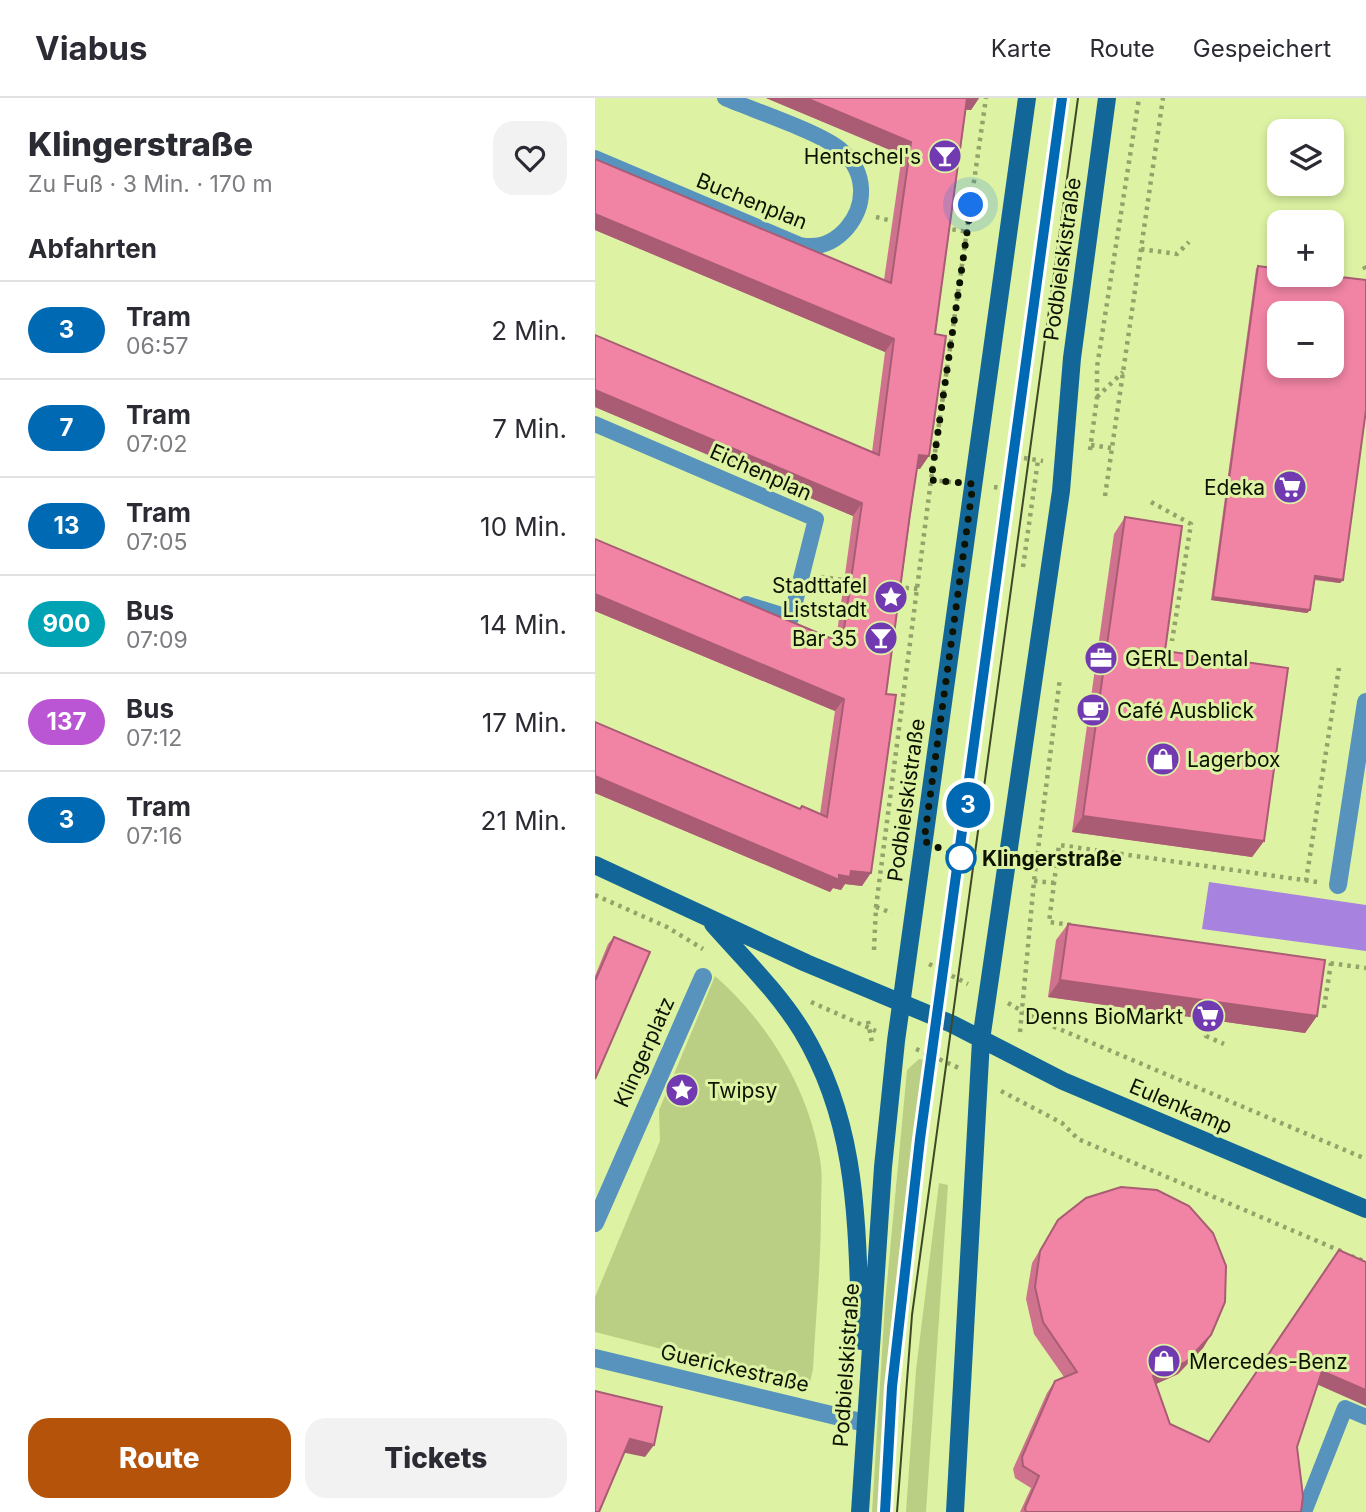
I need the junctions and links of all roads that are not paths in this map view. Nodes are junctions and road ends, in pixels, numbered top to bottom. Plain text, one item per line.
1 (725, 98) edge
2 (1027, 98) edge
3 (1107, 98) edge
4 (595, 158) edge
5 (595, 424) edge
6 (734, 600) edge
7 (1366, 702) edge
8 (595, 864) edge
9 (1338, 885) road end
10 (709, 919) junction
11 (703, 977) dead end
12 (901, 1003) junction
13 (981, 1040) junction
14 (1366, 1209) edge
15 (595, 1223) edge
16 (595, 1358) edge
17 (1366, 1417) edge
18 (865, 1423) junction
19 (860, 1512) edge
20 (955, 1512) edge
21 (1304, 1512) edge

1 - 4 lane, Buchenplan
2 - 12 main road, Podbielskistraße
3 - 13 main road, Podbielskistraße
5 - 6 lane, Eichenplan
7 - 9 street
8 - 10 main road
10 - 12 main road
10 - 18 main road
11 - 15 street, Klingerplatz
12 - 13 main road
12 - 18 main road, Podbielskistraße
13 - 14 main road, Eulenkamp
13 - 20 main road, Podbielskistraße
16 - 18 street, Guerickestraße
17 - 21 lane
18 - 19 main road, Podbielskistraße

